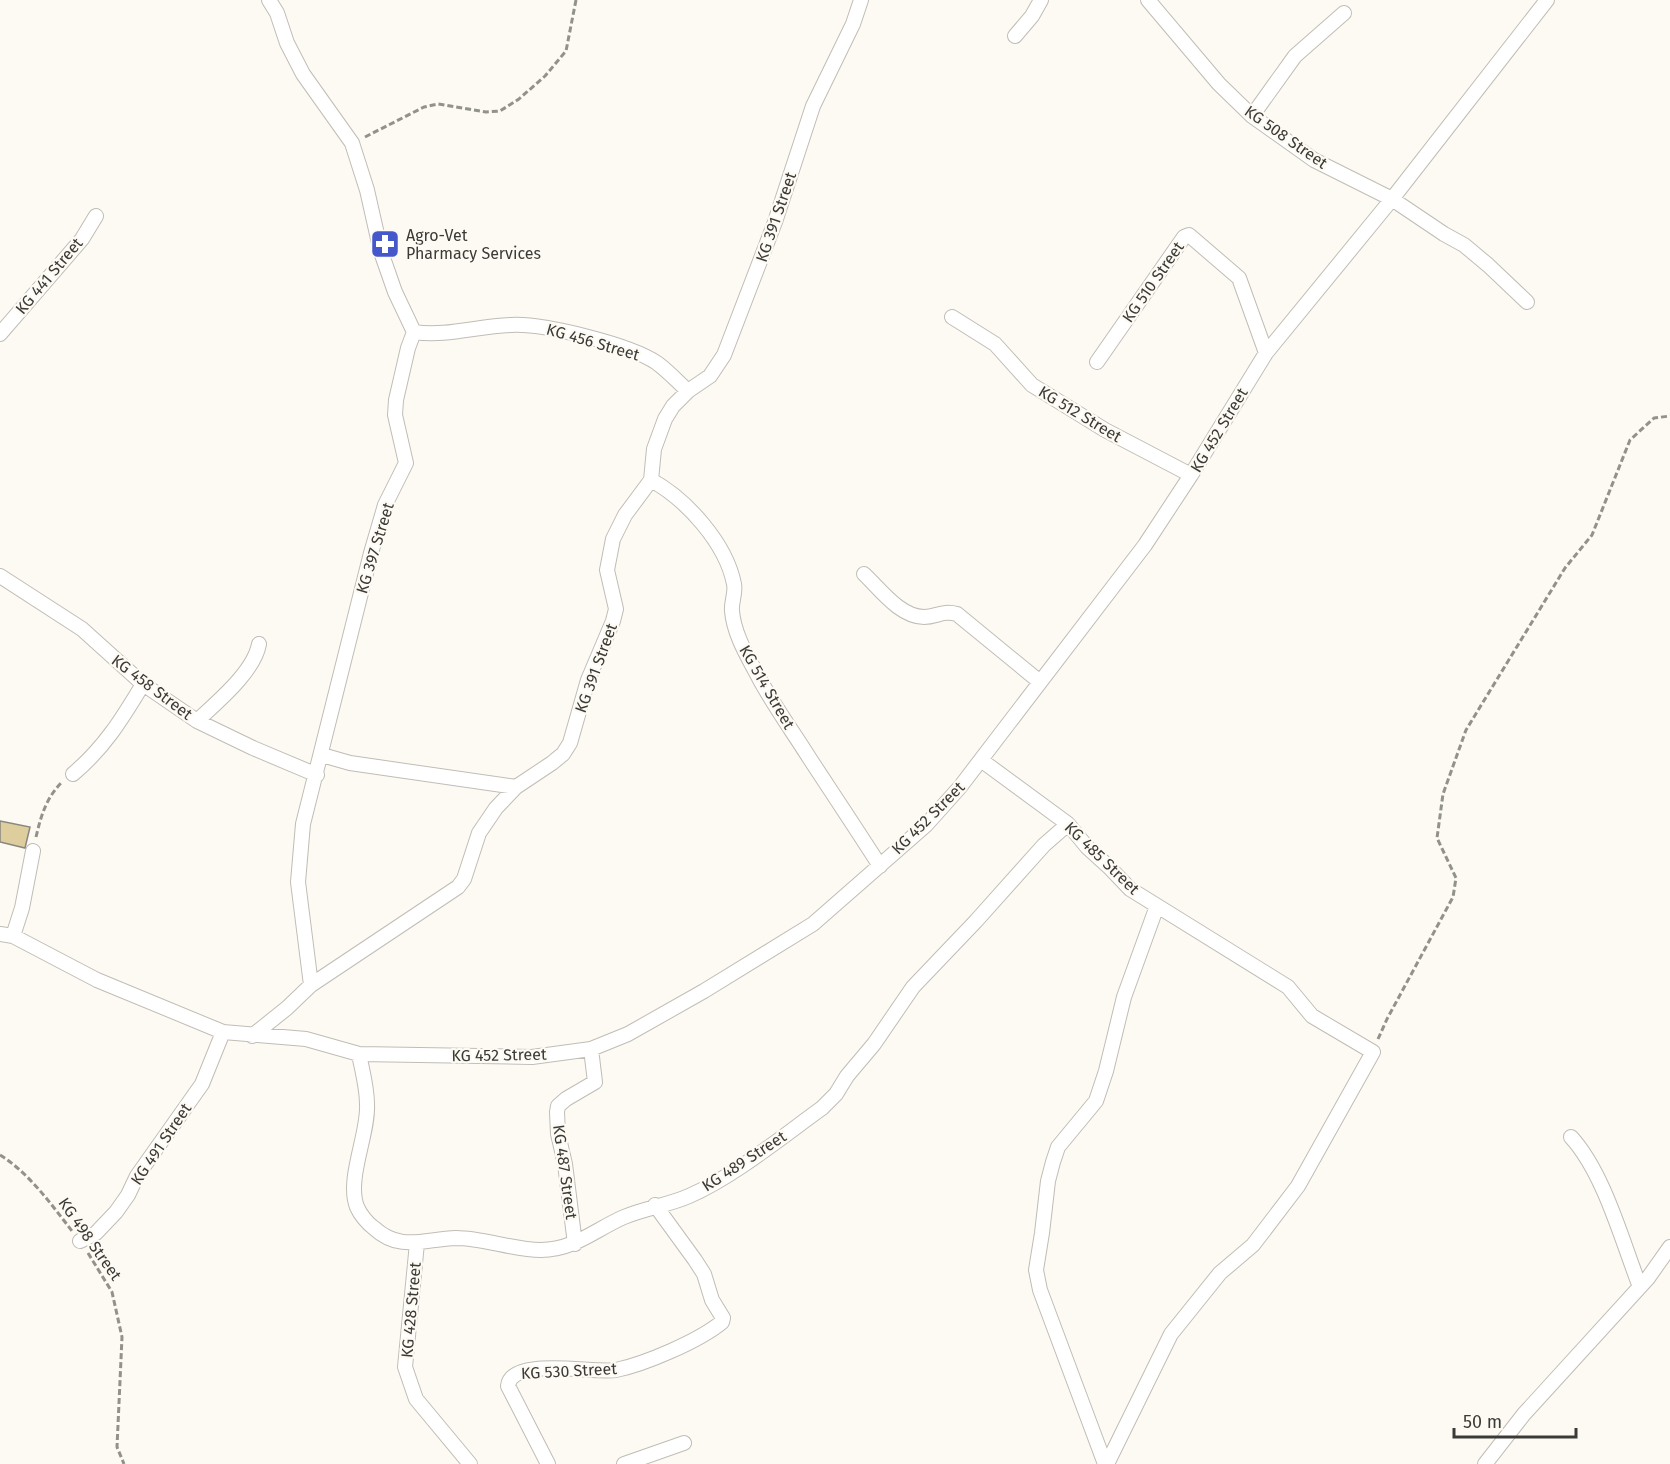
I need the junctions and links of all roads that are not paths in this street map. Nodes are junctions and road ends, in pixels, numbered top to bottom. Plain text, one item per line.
1 (269, 0) edge
2 (861, 0) edge
3 (1041, 0) edge
4 (1148, 0) edge
5 (1546, 0) edge
6 (1344, 14) dead end
7 (1015, 36) dead end
8 (1252, 116) junction
9 (1392, 199) junction
10 (96, 216) dead end
11 (1527, 302) dead end
12 (952, 317) dead end
13 (414, 332) junction
14 (0, 334) edge
15 (1266, 353) junction
16 (1097, 363) dead end
17 (688, 391) junction
18 (1191, 475) junction
19 (651, 480) junction
20 (864, 574) dead end
21 (0, 576) edge
22 (259, 644) dead end
23 (1040, 682) junction
24 (143, 684) junction
25 (197, 721) junction
26 (322, 755) junction
27 (981, 760) junction
28 (73, 774) road end
29 (317, 775) junction
30 (516, 787) junction
31 (1068, 824) junction
32 (33, 851) road end
33 (879, 866) junction
34 (1157, 906) junction
35 (7, 935) edge
36 (311, 985) junction
37 (223, 1032) junction
38 (252, 1036) junction
39 (591, 1049) junction
40 (359, 1054) junction
41 (1571, 1137) dead end
42 (655, 1205) junction
43 (80, 1241) road end
44 (417, 1243) junction
45 (575, 1244) junction
46 (1670, 1247) edge
47 (1640, 1287) junction
48 (684, 1443) dead end
49 (470, 1464) edge
50 (548, 1464) edge
51 (624, 1464) edge
52 (1106, 1464) edge
53 (1485, 1464) edge

1 - 13 street
2 - 17 street, KG 391 Street
3 - 7 street
4 - 8 street, KG 508 Street
5 - 9 street, KG 452 Street
6 - 8 street
8 - 9 street, KG 508 Street
9 - 11 street, KG 508 Street
9 - 15 street, KG 452 Street
10 - 14 street, KG 441 Street
12 - 18 street, KG 512 Street
13 - 17 street, KG 456 Street
13 - 26 street, KG 397 Street
15 - 16 street, KG 510 Street
15 - 18 street, KG 452 Street
17 - 19 street, KG 391 Street
18 - 23 street, KG 452 Street
19 - 30 street, KG 391 Street
19 - 33 street, KG 514 Street
20 - 23 street
21 - 24 street, KG 458 Street
22 - 25 street
23 - 27 street, KG 452 Street
24 - 25 street, KG 458 Street
24 - 28 street
25 - 29 street, KG 458 Street
26 - 29 street, KG 397 Street
26 - 30 street
27 - 31 street, KG 485 Street
27 - 33 street, KG 452 Street
29 - 36 street, KG 397 Street
30 - 36 street, KG 391 Street
31 - 34 street, KG 485 Street
31 - 42 street, KG 489 Street
32 - 35 street
33 - 39 street, KG 452 Street
34 - 52 street
34 - 52 street, KG 485 Street
35 - 37 street, KG 452 Street
36 - 38 street, KG 391 Street
37 - 38 street, KG 452 Street
37 - 43 street, KG 491 Street
38 - 40 street, KG 452 Street
39 - 40 street, KG 452 Street
39 - 45 street, KG 487 Street
40 - 44 street, KG 489 Street
41 - 47 street
42 - 45 street, KG 489 Street
42 - 50 street, KG 530 Street
44 - 45 street, KG 489 Street
44 - 49 street, KG 428 Street
46 - 47 street
47 - 53 street
48 - 51 street

